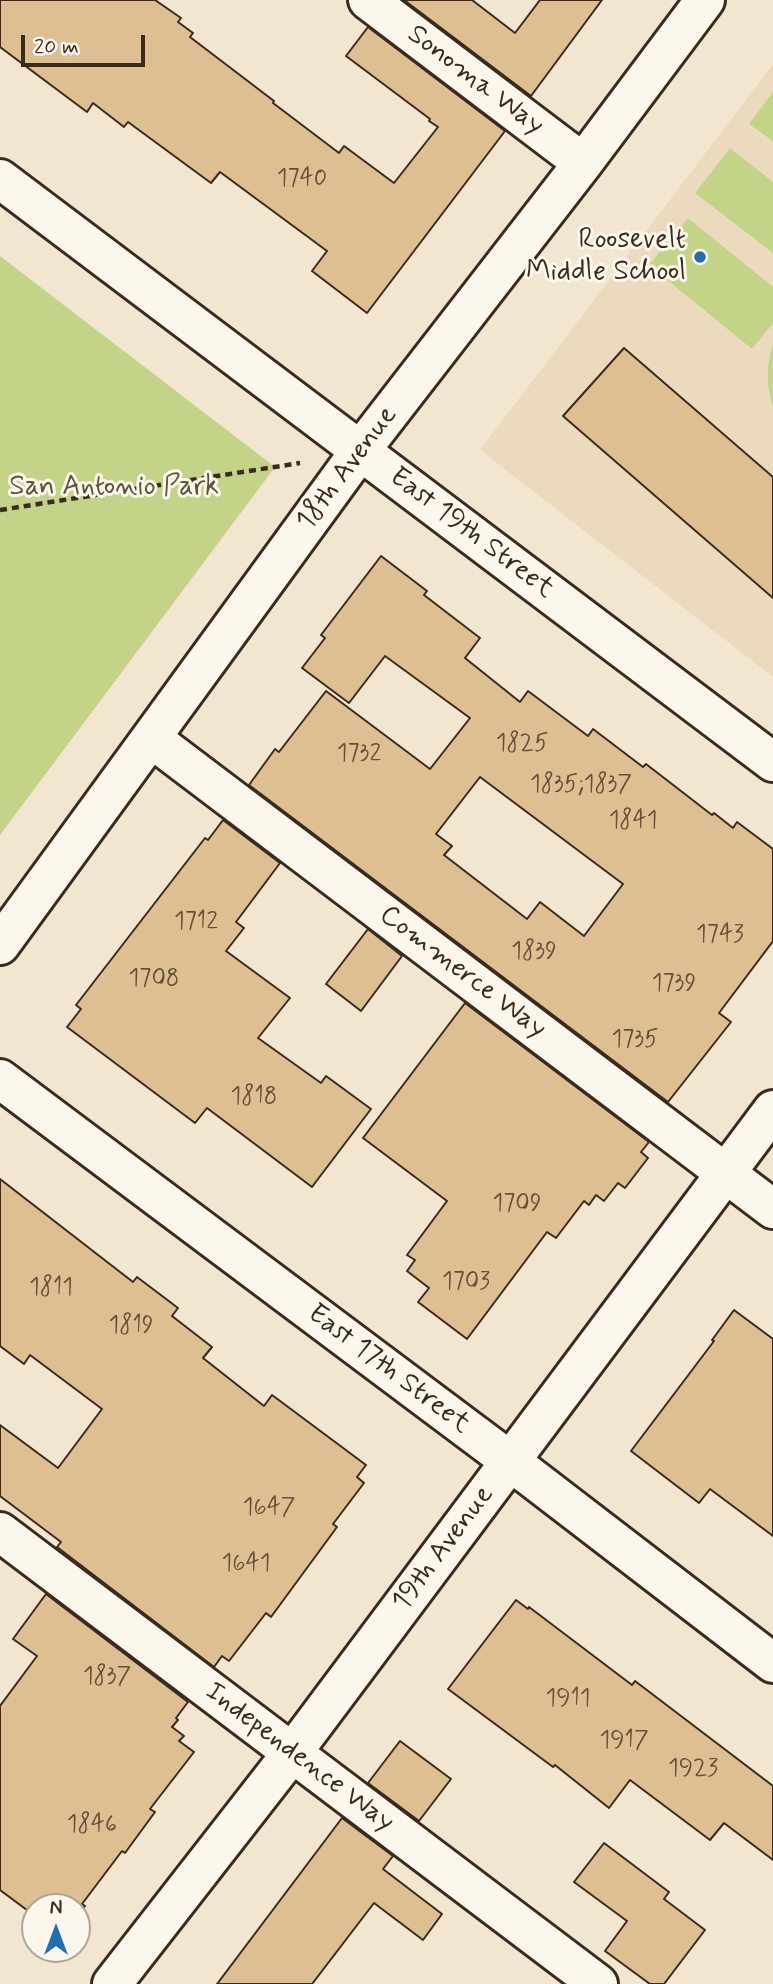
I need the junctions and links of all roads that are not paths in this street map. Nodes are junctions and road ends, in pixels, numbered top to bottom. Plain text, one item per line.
1 (368, 0) edge
2 (705, 0) edge
3 (583, 163) junction
4 (0, 179) edge
5 (360, 451) junction
6 (151, 738) junction
7 (773, 762) edge
8 (0, 945) edge
9 (0, 1079) edge
10 (773, 1110) edge
11 (726, 1173) junction
12 (773, 1209) edge
13 (510, 1461) junction
14 (0, 1532) edge
15 (773, 1663) edge
16 (292, 1753) junction
17 (112, 1984) edge
18 (598, 1984) edge

1 - 3 street, Sonoma Way
2 - 3 street, 18th Avenue
3 - 5 street, 18th Avenue
4 - 5 street, East 19th Street
5 - 6 street, 18th Avenue
5 - 7 street, East 19th Street
6 - 8 street, 18th Avenue
6 - 11 street, Commerce Way
9 - 13 street, East 17th Street
10 - 11 street, 19th Avenue
11 - 12 street, Commerce Way
11 - 13 street, 19th Avenue
13 - 15 street, East 17th Street
13 - 16 street, 19th Avenue
14 - 16 street, Independence Way
16 - 17 street, 19th Avenue
16 - 18 street, Independence Way

